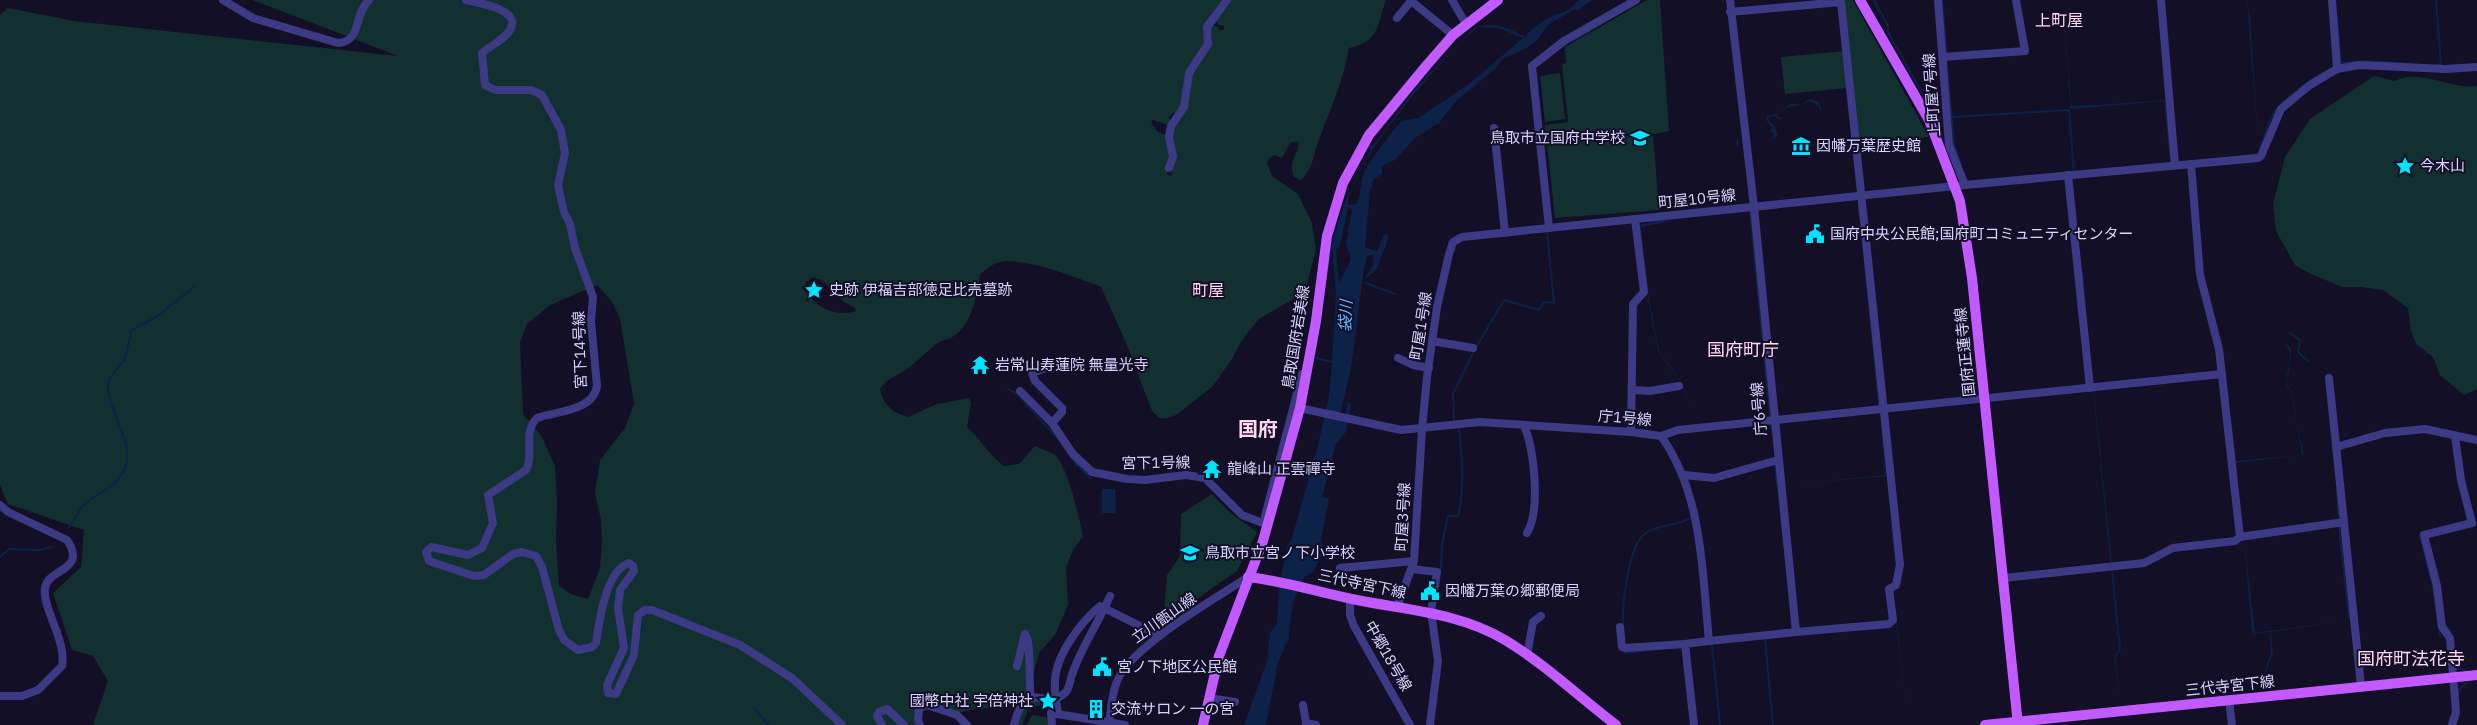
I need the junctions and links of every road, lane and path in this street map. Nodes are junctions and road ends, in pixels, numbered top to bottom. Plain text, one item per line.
1 (223, 0) edge
2 (369, 0) edge
3 (466, 0) edge
4 (1227, 0) edge
5 (1452, 0) edge
6 (1636, 0) edge
7 (1730, 0) edge
8 (1860, 0) edge
9 (1938, 0) edge
10 (2016, 0) edge
11 (2161, 0) edge
12 (2332, 0) edge
13 (1493, 2) edge
14 (1730, 12) junction
15 (1398, 18) dead end
16 (1466, 24) junction
17 (1454, 35) junction
18 (1943, 58) junction
19 (2477, 67) edge
20 (2337, 69) junction
21 (1494, 128) dead end
22 (2191, 164) junction
23 (2175, 165) junction
24 (1169, 168) dead end
25 (2068, 175) junction
26 (1960, 186) junction
27 (1861, 198) junction
28 (1754, 208) junction
29 (1636, 219) junction
30 (1550, 228) junction
31 (1505, 233) junction
32 (1465, 237) joint
33 (1432, 341) junction
34 (1473, 348) dead end
35 (1398, 358) dead end
36 (1310, 361) junction
37 (1044, 362) dead end
38 (1428, 368) junction
39 (2222, 374) junction
40 (2329, 378) dead end
41 (1679, 386) dead end
42 (2090, 388) junction
43 (1633, 390) junction
44 (1020, 391) dead end
45 (1985, 399) junction
46 (1303, 409) junction
47 (1883, 409) junction
48 (1774, 420) junction
49 (1052, 423) junction
50 (1524, 425) junction
51 (1422, 429) junction
52 (1631, 432) junction
53 (1661, 436) junction
54 (2455, 436) junction
55 (2477, 440) edge
56 (2336, 447) junction
57 (1778, 460) junction
58 (1684, 476) junction
59 (0, 505) edge
60 (2344, 522) junction
61 (1266, 524) junction
62 (1527, 533) dead end
63 (2240, 537) junction
64 (1413, 565) junction
65 (1340, 568) dead end
66 (1248, 577) junction
67 (2004, 578) junction
68 (1110, 596) dead end
69 (1350, 599) junction
70 (1397, 607) junction
71 (1105, 609) junction
72 (1431, 612) junction
73 (1541, 616) dead end
74 (1620, 627) dead end
75 (1796, 632) junction
76 (1156, 634) dead end
77 (1709, 641) junction
78 (1685, 644) junction
79 (1526, 655) junction
80 (1018, 666) dead end
81 (2477, 675) edge
82 (2454, 678) junction
83 (2361, 686) junction
84 (0, 696) edge
85 (1031, 698) junction
86 (1209, 698) junction
87 (1056, 700) junction
88 (2230, 701) junction
89 (1235, 702) dead end
90 (1303, 705) dead end
91 (1054, 713) junction
92 (2018, 723) edge
93 (1109, 724) edge
94 (842, 725) edge
95 (882, 725) edge
96 (904, 725) edge
97 (920, 725) edge
98 (967, 725) edge
99 (1014, 725) edge
100 (1052, 725) edge
101 (1125, 725) edge
102 (1202, 725) edge
103 (1316, 725) edge
104 (1410, 725) edge
105 (1430, 725) edge
106 (1616, 725) edge
107 (1694, 725) edge
108 (1985, 725) edge
109 (2232, 725) edge
110 (2452, 725) edge

1 - 2 street
3 - 94 street, 宮下14号線
4 - 24 street
5 - 16 street
6 - 30 street
7 - 14 street, 町屋10号線
8 - 26 main road, 国府正蓮寺線
9 - 18 street, 上町屋7号線
10 - 18 street
11 - 23 street
12 - 20 street
13 - 16 main road, 鳥取国府岩美線
14 - 27 street
14 - 28 street, 町屋10号線
15 - 17 street
16 - 17 main road, 鳥取国府岩美線
17 - 36 main road, 鳥取国府岩美線
18 - 26 street, 上町屋7号線
19 - 20 street
20 - 22 street
21 - 31 street
22 - 23 street
22 - 39 street
23 - 25 street
25 - 26 street
25 - 42 street
26 - 27 street
26 - 45 main road, 国府正蓮寺線
27 - 28 street
27 - 47 street
28 - 29 street, 町屋10号線
28 - 48 street, 庁6号線
29 - 30 street, 町屋10号線
29 - 43 street
30 - 31 street, 町屋10号線
31 - 32 street, 町屋10号線
32 - 33 street, 町屋1号線
33 - 34 street
33 - 38 street, 町屋1号線
35 - 38 street
36 - 46 main road, 鳥取国府岩美線
36 - 61 street
37 - 49 street
38 - 51 street, 町屋1号線
39 - 42 street
39 - 63 street
40 - 56 street
41 - 43 street
42 - 45 street
43 - 52 street
44 - 49 street, 宮下1号線
45 - 47 street
45 - 67 main road, 国府正蓮寺線
46 - 51 street, 庁1号線
46 - 61 main road, 鳥取国府岩美線
47 - 48 street
47 - 75 street
48 - 53 street
48 - 57 street, 庁6号線
49 - 61 street, 宮下1号線
50 - 51 street, 庁1号線
50 - 52 street, 庁1号線
50 - 62 street
51 - 64 street, 町屋3号線
52 - 53 street, 庁1号線
53 - 58 street, 庁1号線
54 - 55 street
54 - 56 street
54 - 82 street
56 - 60 street
57 - 58 street
57 - 75 street, 庁6号線
58 - 77 street, 庁1号線
59 - 84 street
60 - 63 street
60 - 83 street
61 - 66 main road, 鳥取国府岩美線
63 - 67 street
64 - 65 street, 町屋3号線
64 - 70 street
64 - 72 street
66 - 69 main road, 三代寺宮下線
66 - 86 main road, 鳥取国府岩美線
66 - 93 street, 立川甑山線
67 - 92 main road, 国府正蓮寺線
68 - 71 street
69 - 70 main road, 三代寺宮下線
69 - 104 street, 中郷18号線
70 - 72 main road, 三代寺宮下線
71 - 76 street
71 - 87 street
71 - 87 street
72 - 79 main road, 三代寺宮下線
72 - 105 street
73 - 79 street
74 - 78 street
75 - 77 street
77 - 78 street
78 - 107 street
79 - 106 main road, 三代寺宮下線
80 - 85 street
81 - 82 main road, 三代寺宮下線
82 - 83 main road, 三代寺宮下線
82 - 110 street
83 - 88 main road, 三代寺宮下線
85 - 87 street
85 - 99 street
86 - 89 street
86 - 102 main road, 鳥取国府岩美線
87 - 91 street
88 - 92 main road, 三代寺宮下線
88 - 109 street
90 - 103 street
91 - 93 street
91 - 100 street
92 - 108 main road, 三代寺宮下線
93 - 101 street
95 - 96 street
97 - 98 street

